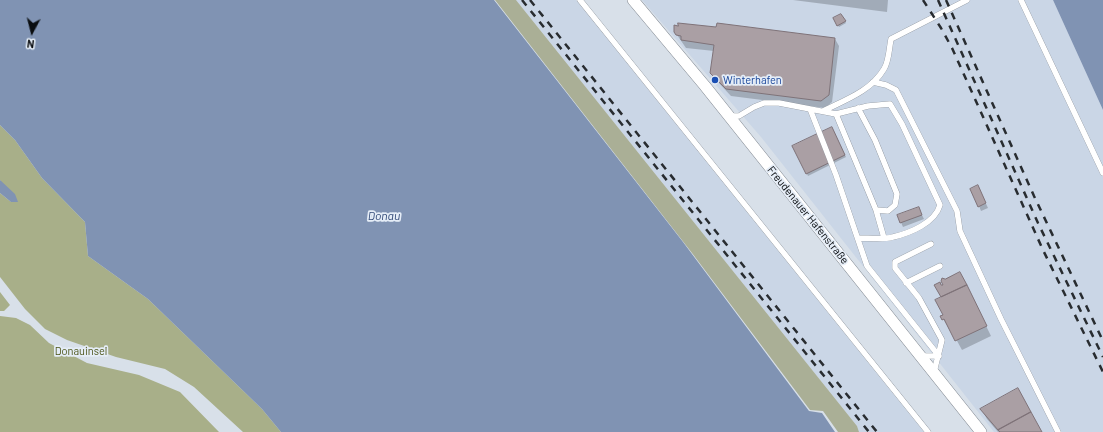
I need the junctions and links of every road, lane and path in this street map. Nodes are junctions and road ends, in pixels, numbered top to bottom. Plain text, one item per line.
1 (580, 0) edge
2 (633, 0) edge
3 (967, 0) edge
4 (1021, 0) edge
5 (873, 82) junction
6 (858, 108) junction
7 (810, 109) junction
8 (823, 111) junction
9 (836, 114) junction
10 (728, 115) junction
11 (1103, 173) edge
12 (876, 210) junction
13 (859, 238) junction
14 (884, 238) junction
15 (931, 244) dead end
16 (940, 266) dead end
17 (906, 283) junction
18 (921, 356) junction
19 (939, 356) junction
20 (934, 373) junction
21 (928, 432) edge
22 (981, 432) edge
23 (1058, 432) edge

1 - 21 lane
2 - 10 street, Freudenauer Hafenstraße
3 - 5 lane
4 - 11 lane
5 - 8 lane
5 - 23 lane
6 - 9 lane
6 - 12 lane
6 - 14 lane
7 - 8 lane
7 - 10 lane
7 - 13 lane
8 - 9 lane
9 - 12 lane
10 - 18 street, Freudenauer Hafenstraße
12 - 14 lane
13 - 14 lane
13 - 19 lane
15 - 17 lane
16 - 17 lane
17 - 19 lane
18 - 19 lane
18 - 20 street, Freudenauer Hafenstraße
19 - 20 lane
20 - 22 street, Freudenauer Hafenstraße

